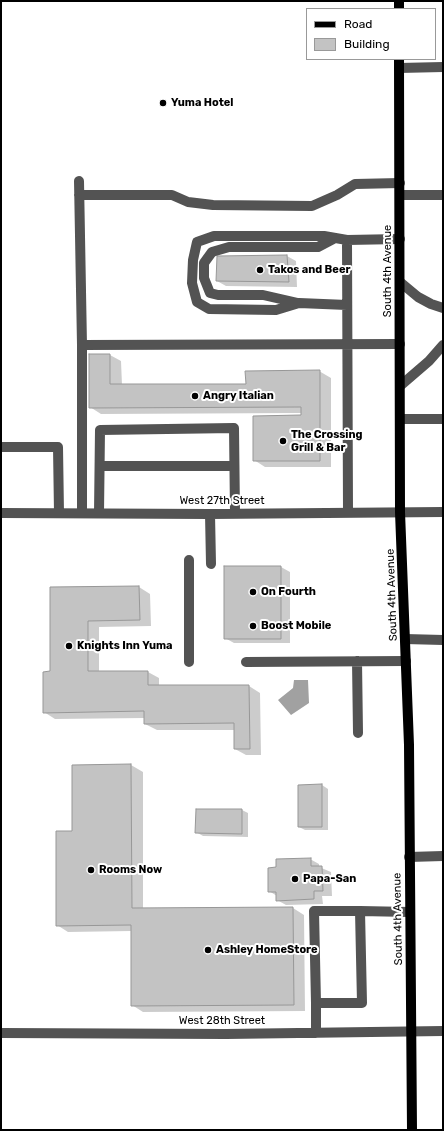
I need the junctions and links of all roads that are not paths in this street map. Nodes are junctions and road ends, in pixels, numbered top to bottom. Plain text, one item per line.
1 (399, 63) edge
2 (443, 67) edge
3 (79, 181) dead end
4 (400, 183) junction
5 (79, 195) junction
6 (400, 195) junction
7 (443, 195) edge
8 (335, 238) junction
9 (400, 239) junction
10 (346, 240) junction
11 (400, 282) junction
12 (299, 303) junction
13 (347, 305) junction
14 (443, 308) edge
15 (400, 344) junction
16 (82, 345) junction
17 (347, 345) junction
18 (443, 345) edge
19 (400, 386) junction
20 (400, 419) junction
21 (443, 419) edge
22 (1, 447) edge
23 (100, 466) junction
24 (234, 466) junction
25 (348, 512) junction
26 (400, 512) junction
27 (443, 512) edge
28 (1, 513) edge
29 (59, 513) junction
30 (82, 513) junction
31 (99, 513) junction
32 (210, 514) junction
33 (234, 514) junction
34 (188, 560) dead end
35 (211, 564) dead end
36 (405, 639) junction
37 (443, 640) edge
38 (357, 661) junction
39 (406, 661) junction
40 (188, 662) dead end
41 (246, 662) dead end
42 (358, 733) dead end
43 (443, 856) edge
44 (409, 857) junction
45 (360, 911) junction
46 (410, 912) junction
47 (316, 1002) junction
48 (412, 1032) junction
49 (443, 1032) edge
50 (1, 1033) edge
51 (316, 1033) junction
52 (412, 1130) edge

1 - 2 street
1 - 4 main road, South 4th Avenue
3 - 5 street
4 - 5 street
4 - 6 main road, South 4th Avenue
5 - 16 street
6 - 7 street
6 - 9 main road, South 4th Avenue
8 - 10 street
8 - 12 street
8 - 12 street
9 - 10 street
9 - 11 main road, South 4th Avenue
10 - 13 street
11 - 14 street
11 - 15 main road, South 4th Avenue
12 - 13 street
13 - 17 street
15 - 17 street
15 - 19 main road, South 4th Avenue
16 - 17 street
16 - 30 street
17 - 25 street
18 - 19 street
19 - 20 main road, South 4th Avenue
20 - 21 street
20 - 26 main road, South 4th Avenue
22 - 29 street
23 - 24 street
23 - 24 street
23 - 31 street
24 - 33 street
25 - 26 street, West 27th Street
25 - 33 street, West 27th Street
26 - 27 street, West 27th Street
26 - 36 main road, South 4th Avenue
28 - 29 street, West 27th Street
29 - 30 street, West 27th Street
30 - 31 street, West 27th Street
31 - 32 street, West 27th Street
32 - 33 street, West 27th Street
32 - 35 street
34 - 40 street
36 - 37 street
36 - 39 main road, South 4th Avenue
38 - 39 street
38 - 41 street
38 - 42 street
39 - 44 main road, South 4th Avenue
43 - 44 street
44 - 46 main road, South 4th Avenue
45 - 46 street
45 - 47 street
45 - 47 street
46 - 48 main road, South 4th Avenue
47 - 51 street
48 - 49 street, West 28th Street
48 - 51 street, West 28th Street
48 - 52 main road, South 4th Avenue
50 - 51 street, West 28th Street

